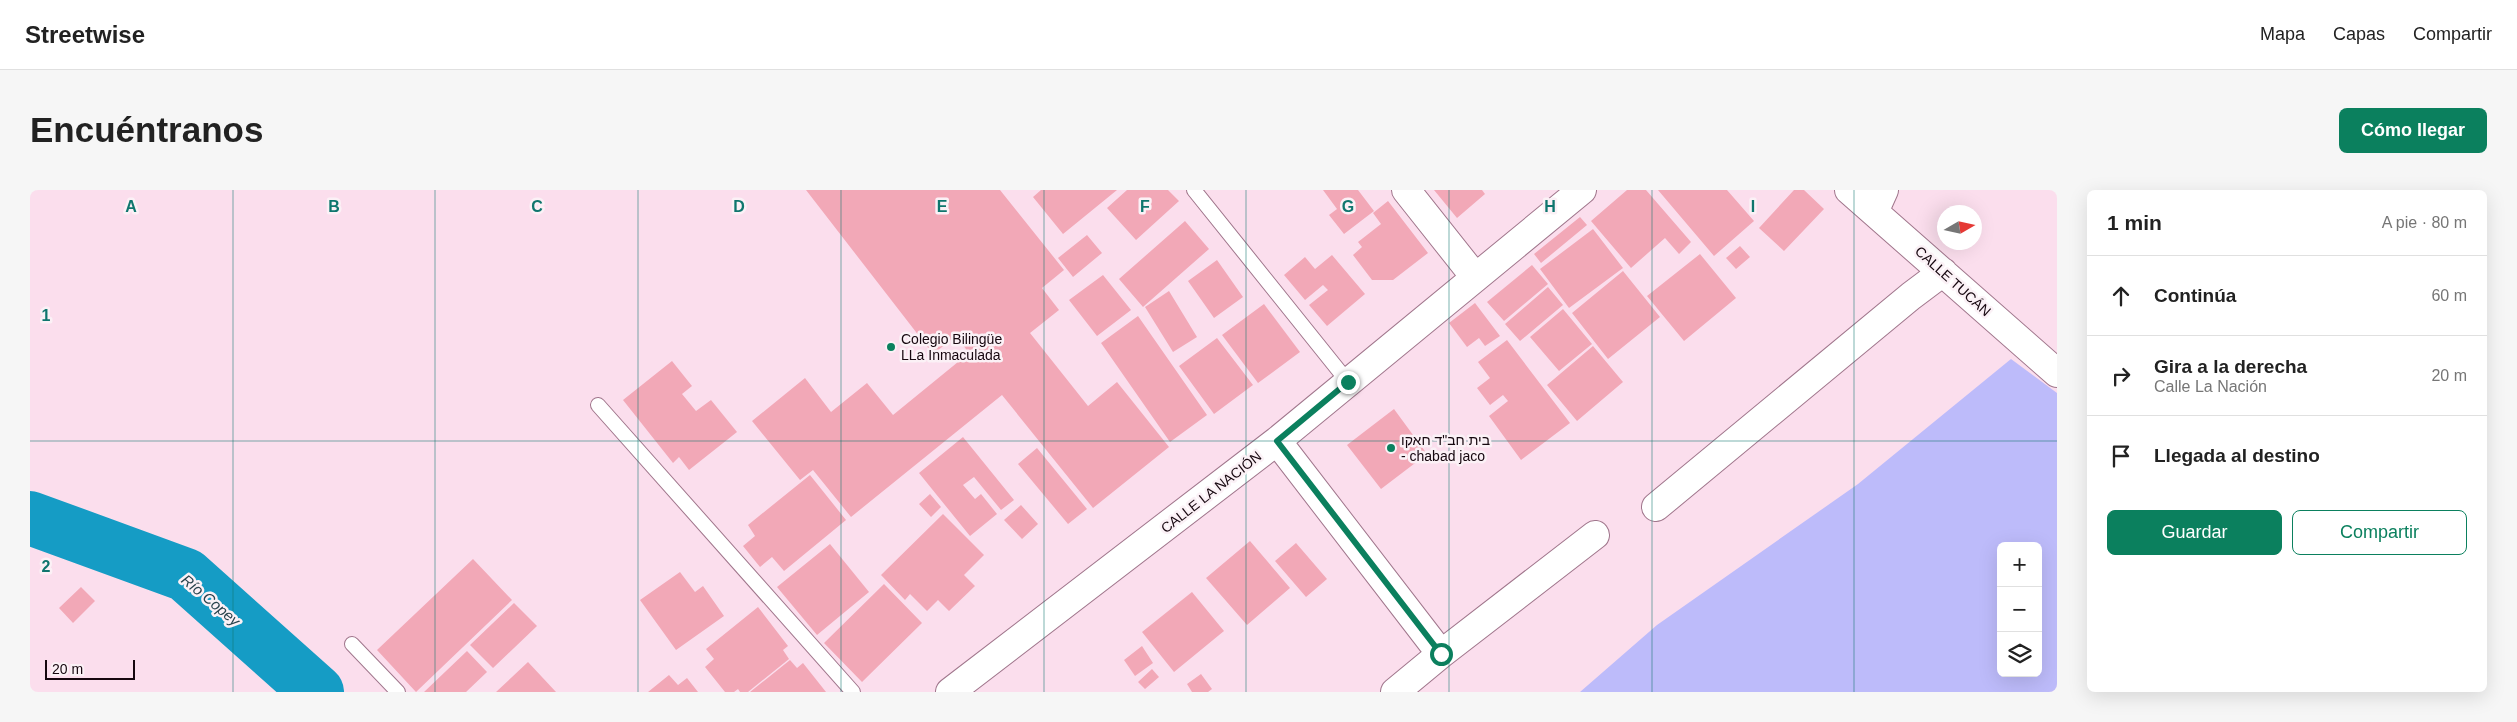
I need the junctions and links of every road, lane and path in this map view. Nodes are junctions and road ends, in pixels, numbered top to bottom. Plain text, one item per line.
1 (1194, 190) edge
2 (1406, 190) edge
3 (1582, 190) edge
4 (1849, 190) edge
5 (1879, 200) edge
6 (1943, 272) junction
7 (1475, 277) junction
8 (2057, 373) edge
9 (1348, 382) junction
10 (598, 405) dead end
11 (1277, 441) junction
12 (1656, 507) dead end
13 (1595, 535) dead end
14 (352, 644) dead end
15 (1441, 654) junction
16 (398, 692) edge
17 (853, 692) edge
18 (950, 692) edge
19 (1395, 692) edge

1 - 9 lane
2 - 7 street
3 - 7 street, CALLE LA NACIÓN
4 - 5 street, CALLE TUCÁN
5 - 6 street, CALLE TUCÁN
6 - 8 street, CALLE TUCÁN
6 - 12 street
7 - 9 street, CALLE LA NACIÓN
9 - 11 street, CALLE LA NACIÓN
10 - 17 lane
11 - 15 street
11 - 18 street, CALLE LA NACIÓN
13 - 15 street
14 - 16 lane
15 - 19 street

